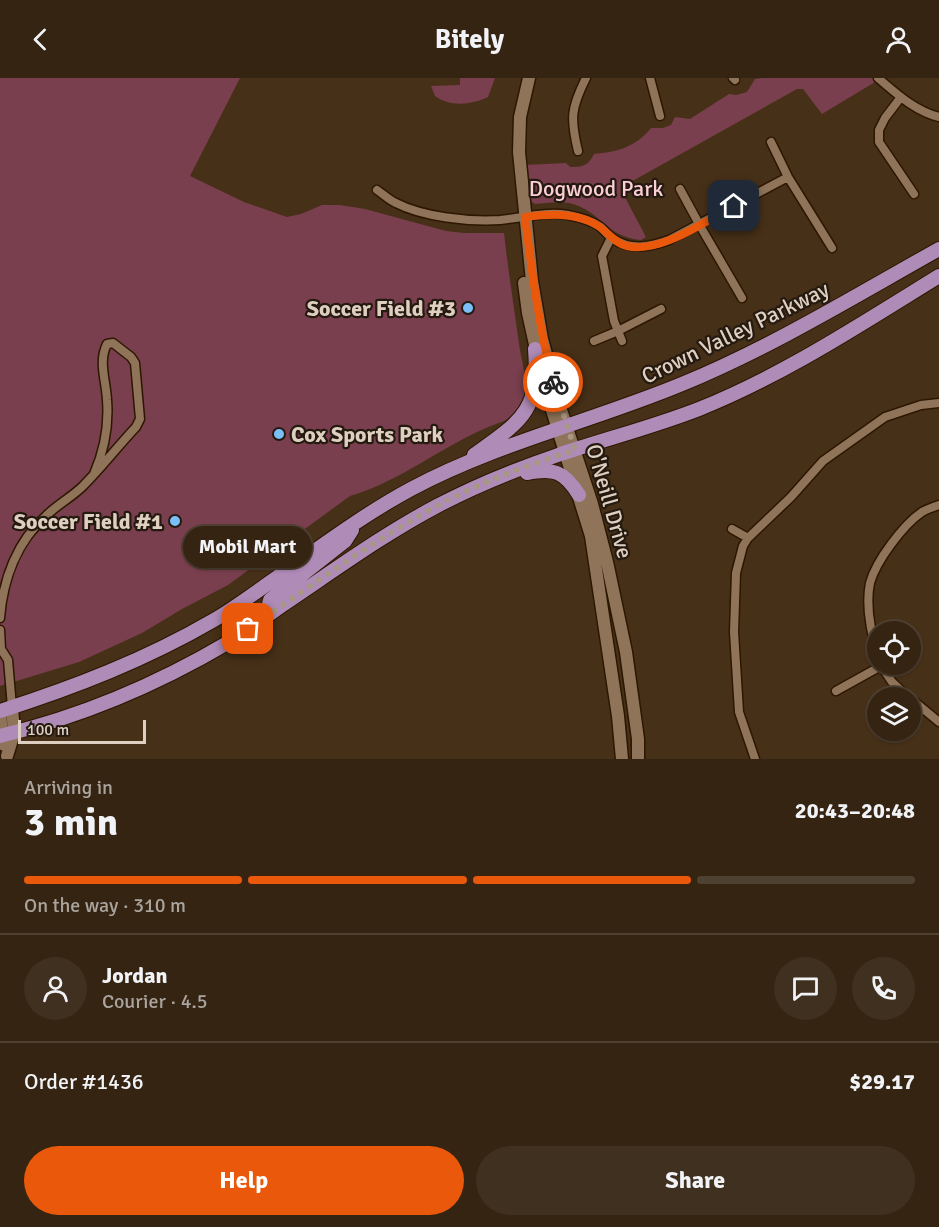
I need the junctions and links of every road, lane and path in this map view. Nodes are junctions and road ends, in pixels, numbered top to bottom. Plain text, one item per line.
1 (521, 78) edge
2 (529, 78) edge
3 (586, 78) edge
4 (650, 78) edge
5 (878, 78) edge
6 (901, 97) junction
7 (660, 116) dead end
8 (939, 117) edge
9 (771, 142) dead end
10 (578, 151) dead end
11 (788, 177) junction
12 (680, 189) dead end
13 (377, 190) dead end
14 (914, 194) dead end
15 (521, 217) junction
16 (699, 224) junction
17 (611, 238) junction
18 (832, 248) dead end
19 (939, 249) edge
20 (939, 276) edge
21 (742, 298) dead end
22 (661, 309) dead end
23 (618, 331) junction
24 (594, 341) dead end
25 (622, 341) dead end
26 (535, 349) junction
27 (939, 403) edge
28 (561, 427) junction
29 (570, 451) junction
30 (458, 466) junction
31 (94, 474) junction
32 (493, 481) junction
33 (579, 495) junction
34 (939, 505) edge
35 (356, 522) junction
36 (732, 528) dead end
37 (747, 538) junction
38 (266, 617) junction
39 (0, 618) edge
40 (870, 621) edge
41 (0, 630) edge
42 (1, 650) edge
43 (867, 673) edge
44 (887, 675) edge
45 (898, 687) edge
46 (836, 691) dead end
47 (921, 707) edge
48 (3, 708) edge
49 (939, 722) edge
50 (5, 735) edge
51 (8, 757) edge
52 (622, 759) edge
53 (638, 759) edge
54 (755, 759) edge

1 - 15 main road, O'Neill Drive
2 - 15 main road, O'Neill Drive
3 - 10 street
4 - 7 street
5 - 6 street
6 - 8 street
6 - 14 street
9 - 11 street
11 - 16 street
11 - 18 street
12 - 16 street
13 - 15 street
15 - 17 street
15 - 26 main road, O'Neill Drive
15 - 28 main road, O'Neill Drive
16 - 17 street
16 - 21 street
17 - 23 street
19 - 28 main road, Crown Valley Parkway
20 - 29 main road
22 - 23 street
23 - 24 street
23 - 25 street
26 - 28 main road, O'Neill Drive
26 - 30 main road
27 - 37 street
28 - 29 main road, O'Neill Drive
28 - 30 main road, Crown Valley Parkway
29 - 32 main road
29 - 33 main road, O'Neill Drive
29 - 53 main road, O'Neill Drive
30 - 35 main road, Crown Valley Parkway
31 - 31 street
31 - 39 street
32 - 33 main road
32 - 38 main road
33 - 52 main road, O'Neill Drive
34 - 40 street
35 - 38 main road
35 - 48 main road, Crown Valley Parkway
36 - 37 street
37 - 54 street
38 - 50 main road
41 - 42 street
42 - 48 street
43 - 46 street
44 - 45 street
47 - 49 street
48 - 50 main road
50 - 51 main road

